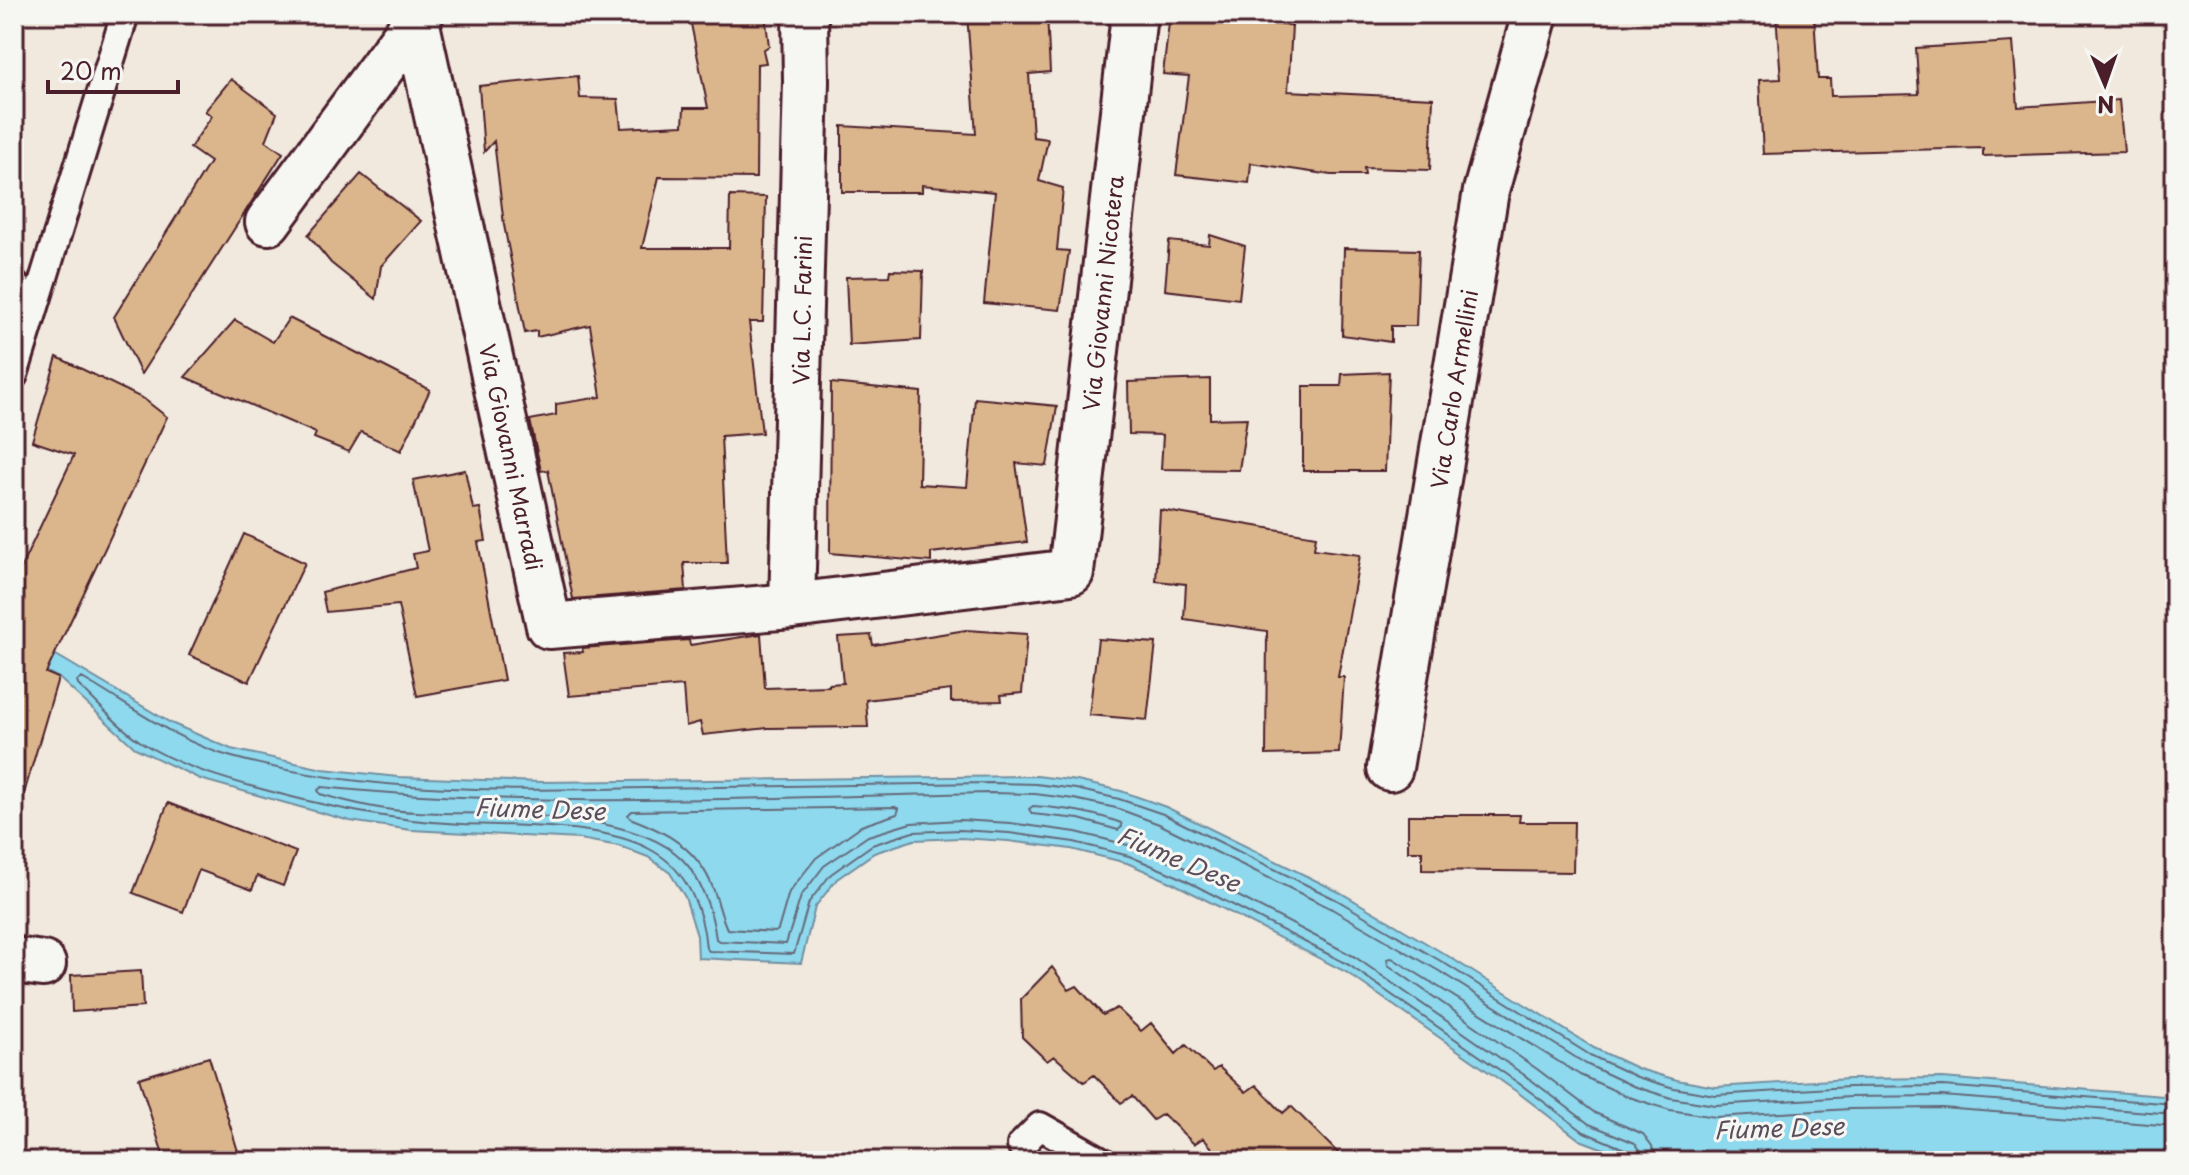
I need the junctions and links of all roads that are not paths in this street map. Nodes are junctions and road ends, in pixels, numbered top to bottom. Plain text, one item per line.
1 (125, 14) edge
2 (805, 14) edge
3 (1134, 14) edge
4 (1535, 14) edge
5 (419, 17) edge
6 (268, 222) dead end
7 (14, 284) edge
8 (33, 311) junction
9 (14, 375) edge
10 (1071, 572) joint
11 (792, 606) junction
12 (1390, 768) dead end
13 (1021, 1145) dead end
14 (1102, 1161) edge

1 - 8 lane
2 - 11 street, Via L.C. Farini
3 - 10 street, Via Giovanni Nicotera
4 - 12 street, Via Carlo Armellini
5 - 6 street, Via Giovanni Marradi
5 - 11 street, Via Giovanni Marradi
7 - 8 lane
8 - 9 lane
10 - 11 street, Via Giovanni Marradi
13 - 14 lane

